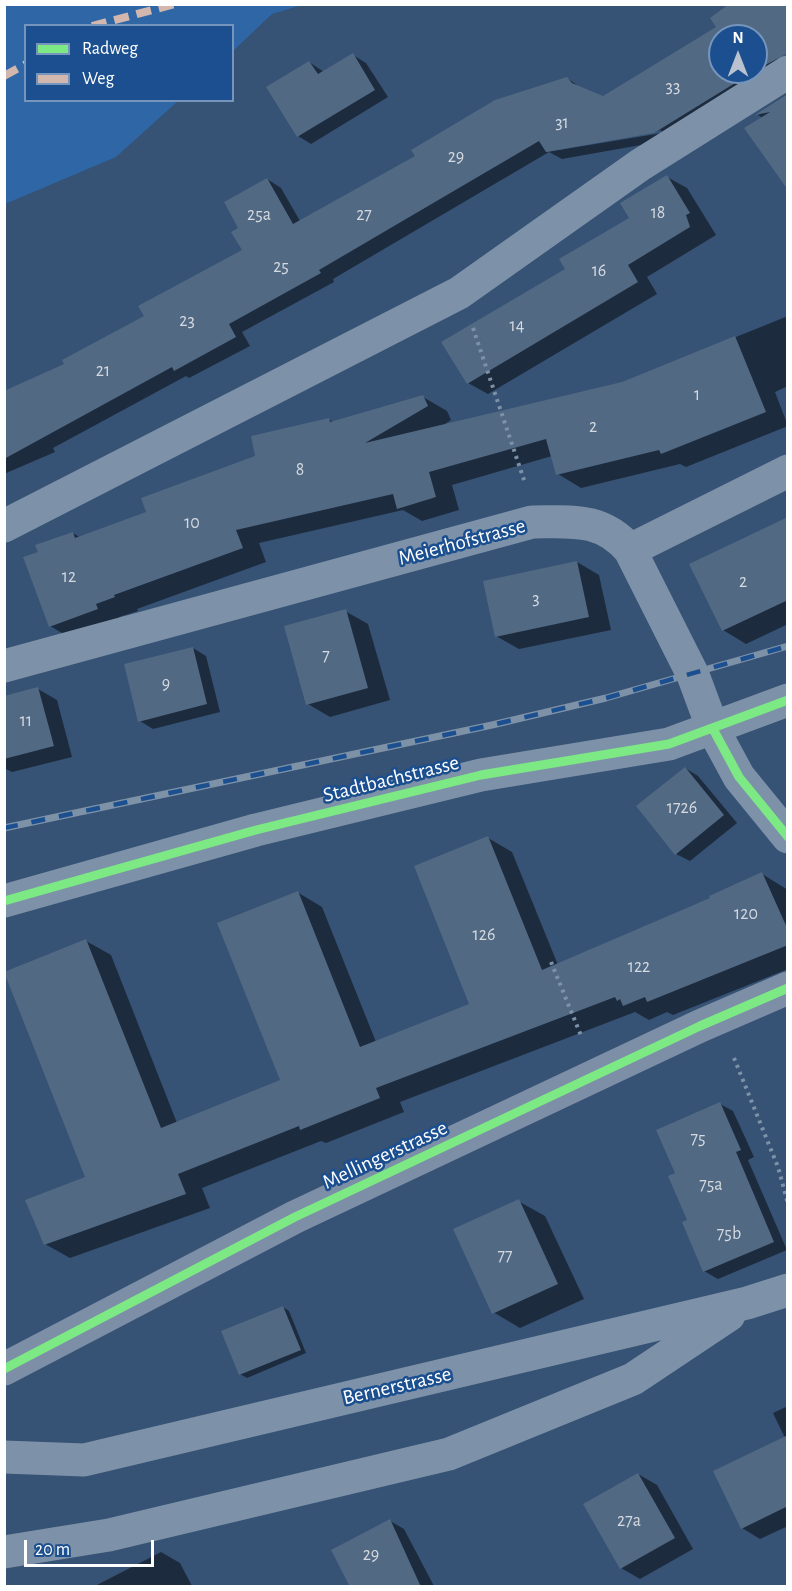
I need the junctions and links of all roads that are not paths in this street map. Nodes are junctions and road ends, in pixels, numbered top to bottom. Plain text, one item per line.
1 (788, 72) edge
2 (788, 471) edge
3 (4, 526) edge
4 (630, 550) junction
5 (4, 666) edge
6 (788, 700) edge
7 (713, 729) junction
8 (788, 837) edge
9 (4, 901) edge
10 (788, 988) edge
11 (788, 1290) edge
12 (747, 1303) junction
13 (4, 1369) edge
14 (4, 1457) edge
15 (4, 1552) edge

1 - 3 street
2 - 4 street
4 - 5 street, Meierhofstrasse
4 - 7 street, Meierhofstrasse
6 - 7 street, Stadtbachstrasse
7 - 8 street, Meierhofstrasse
7 - 9 street, Stadtbachstrasse
10 - 13 main road, Mellingerstrasse
11 - 12 street, Bernerstrasse
12 - 14 street, Bernerstrasse
12 - 15 street

